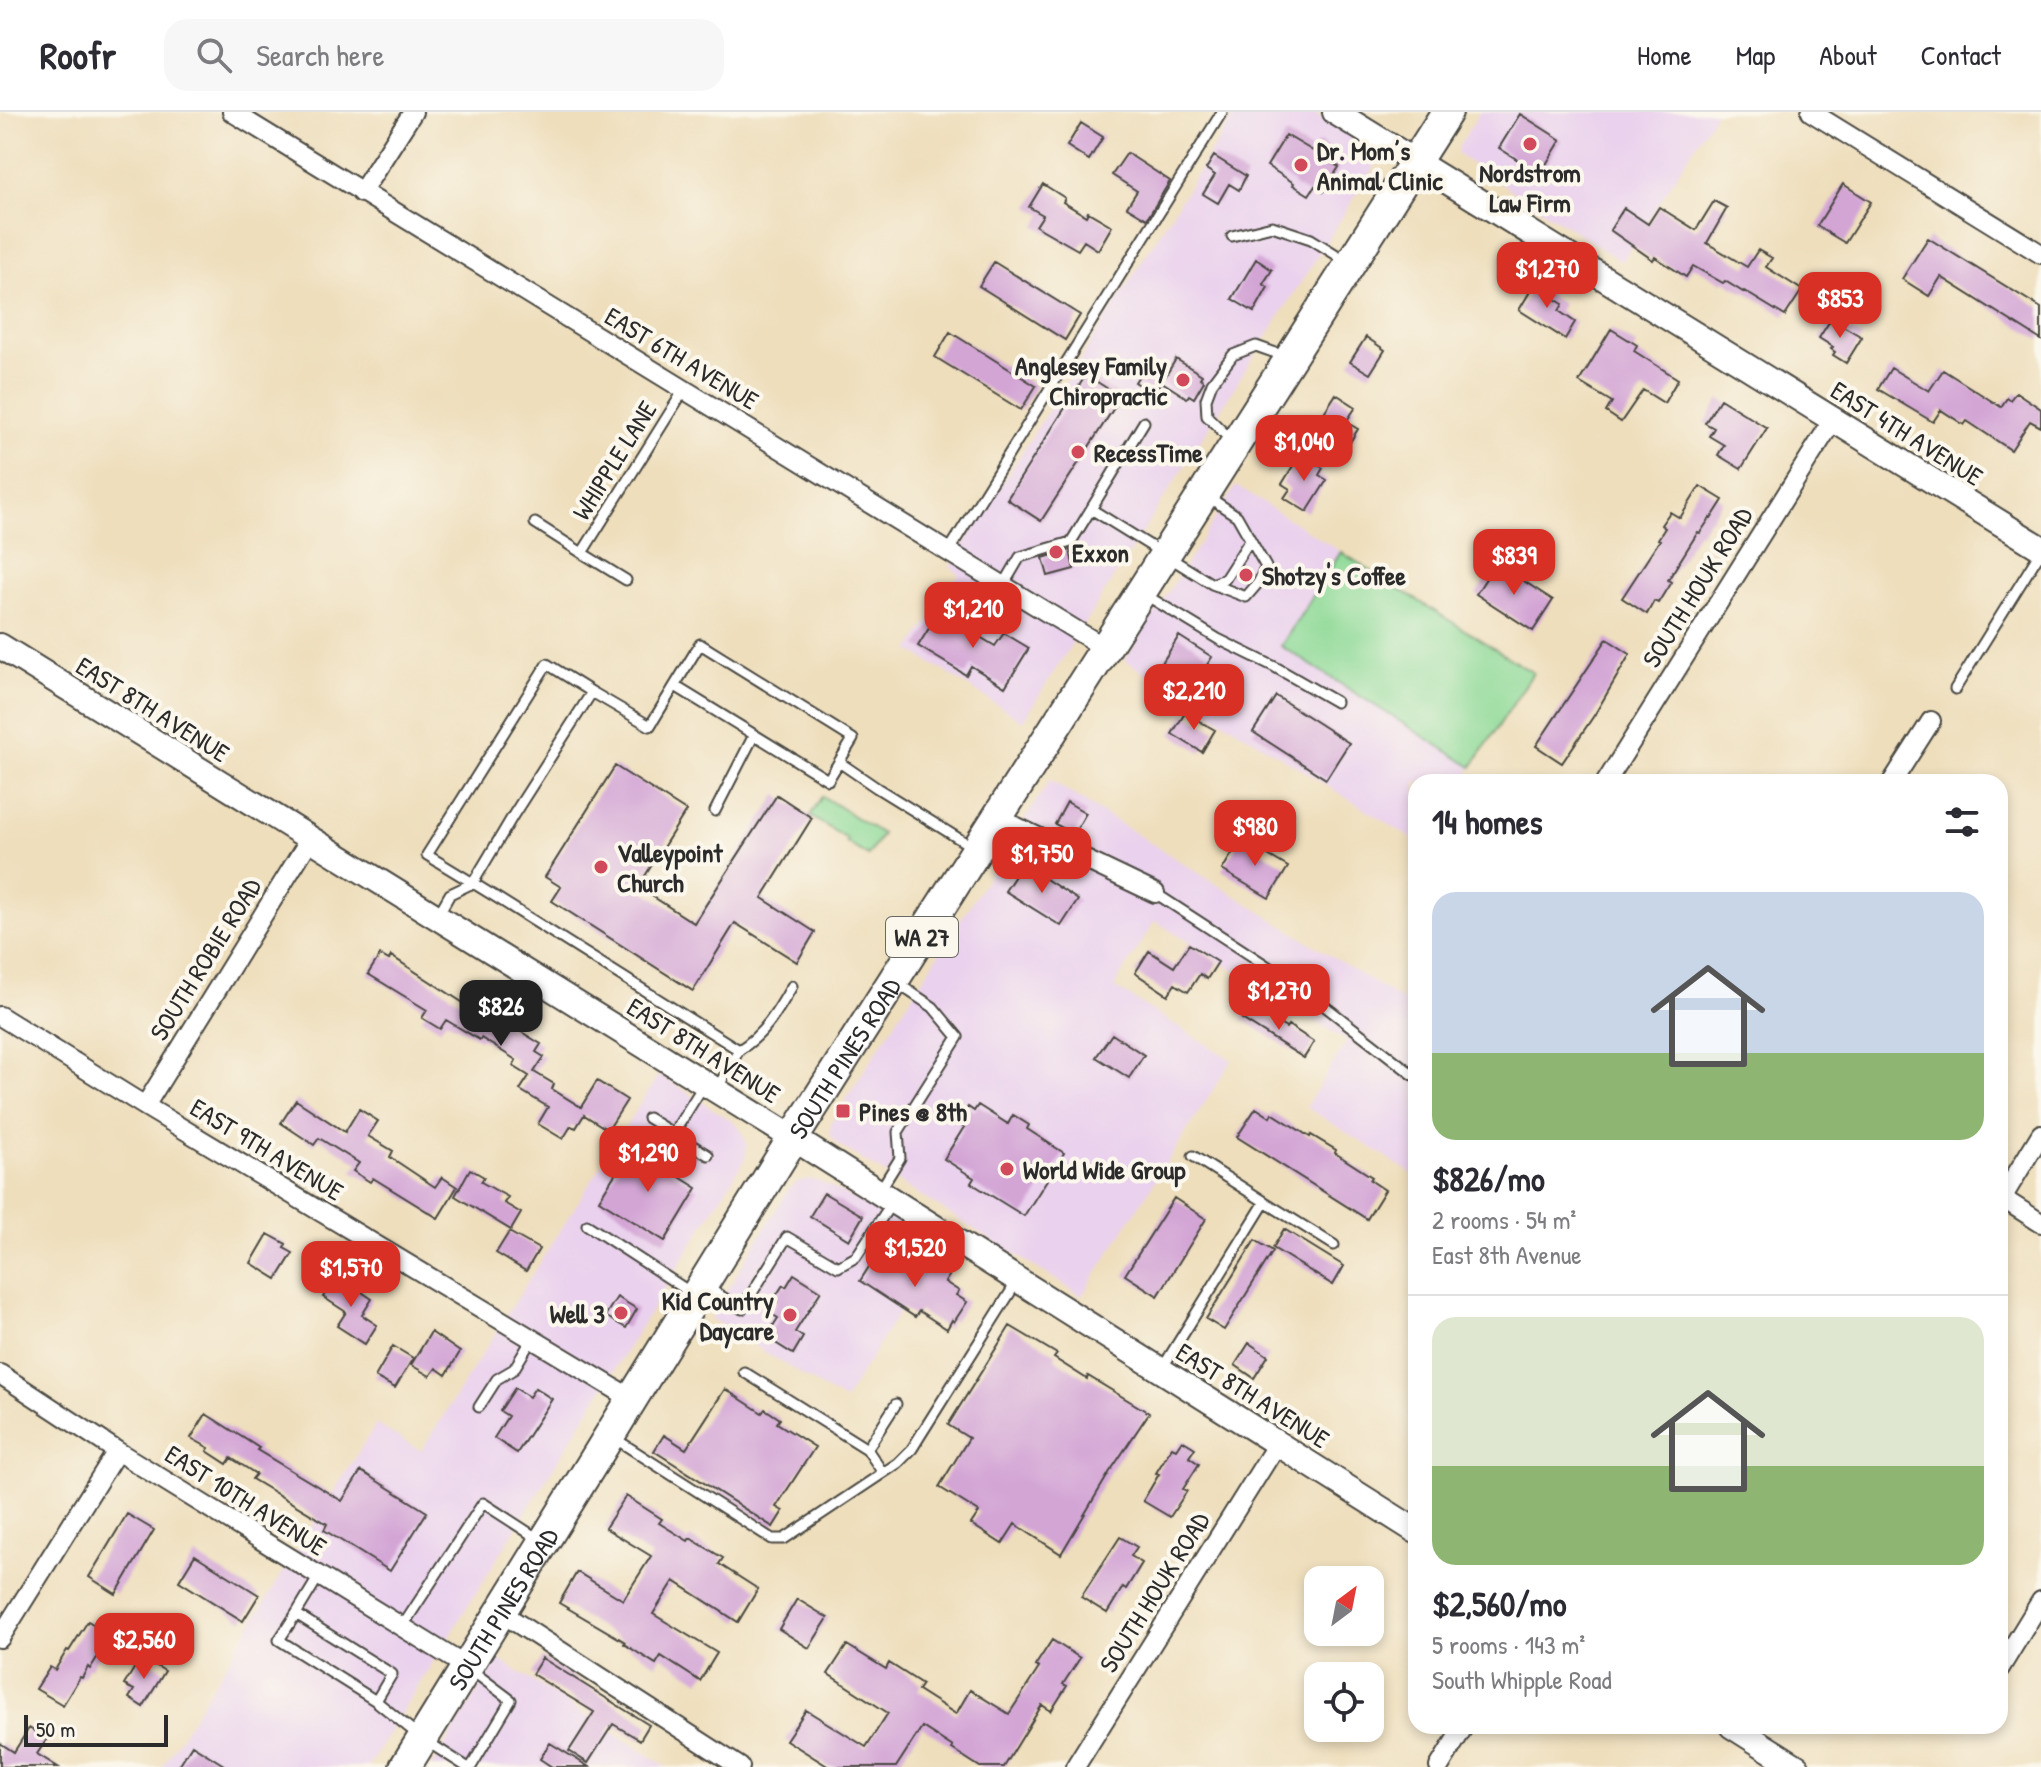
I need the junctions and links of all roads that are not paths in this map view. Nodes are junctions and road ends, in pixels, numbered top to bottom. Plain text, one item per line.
1 (232, 112) edge
2 (413, 112) edge
3 (1222, 112) edge
4 (1335, 112) edge
5 (1447, 112) edge
6 (1811, 112) edge
7 (1416, 162) junction
8 (361, 193) junction
9 (1232, 236) dead end
10 (2041, 254) edge
11 (1350, 264) junction
12 (1290, 358) junction
13 (684, 390) junction
14 (1833, 420) junction
15 (1144, 422) dead end
16 (1235, 444) junction
17 (1204, 494) junction
18 (1091, 509) junction
19 (535, 523) dead end
20 (1250, 540) junction
21 (2041, 550) edge
22 (948, 552) junction
23 (582, 553) junction
24 (1165, 555) junction
25 (626, 580) dead end
26 (1212, 584) junction
27 (1003, 586) junction
28 (1141, 592) junction
29 (0, 646) edge
30 (1105, 648) junction
31 (675, 686) junction
32 (1955, 689) dead end
33 (592, 692) junction
34 (1336, 702) dead end
35 (1931, 721) dead end
36 (754, 735) junction
37 (839, 762) junction
38 (1611, 774) edge
39 (1897, 774) edge
40 (715, 811) dead end
41 (998, 818) junction
42 (310, 839) junction
43 (977, 850) junction
44 (473, 883) junction
45 (1155, 893) joint
46 (436, 917) junction
47 (894, 981) junction
48 (792, 986) dead end
49 (0, 1016) edge
50 (739, 1050) junction
51 (1408, 1071) edge
52 (710, 1087) junction
53 (145, 1106) junction
54 (648, 1118) dead end
55 (673, 1134) junction
56 (2041, 1134) edge
57 (793, 1138) junction
58 (708, 1155) dead end
59 (1193, 1156) dead end
60 (2008, 1188) edge
61 (886, 1196) junction
62 (1265, 1202) junction
63 (2008, 1202) edge
64 (2041, 1223) edge
65 (587, 1225) dead end
66 (1334, 1245) dead end
67 (1018, 1280) junction
68 (700, 1290) junction
69 (532, 1339) junction
70 (1161, 1370) junction
71 (744, 1372) dead end
72 (0, 1374) edge
73 (632, 1399) junction
74 (896, 1404) dead end
75 (479, 1407) dead end
76 (610, 1436) junction
77 (1277, 1444) junction
78 (867, 1449) junction
79 (117, 1451) junction
80 (883, 1473) junction
81 (1408, 1526) edge
82 (543, 1542) junction
83 (319, 1576) junction
84 (2041, 1601) edge
85 (500, 1612) junction
86 (296, 1614) junction
87 (402, 1627) junction
88 (0, 1638) edge
89 (2008, 1655) edge
90 (467, 1667) junction
91 (376, 1701) junction
92 (1459, 1734) edge
93 (1745, 1734) edge
94 (423, 1739) junction
95 (405, 1767) edge
96 (469, 1767) edge
97 (740, 1767) edge
98 (1075, 1767) edge
99 (1439, 1767) edge
100 (1797, 1767) edge

1 - 8 street, EAST 6TH AVENUE
2 - 8 street
3 - 22 lane
4 - 7 street, EAST 4TH AVENUE
5 - 7 main road, SOUTH PINES ROAD / WA 27
6 - 10 street
7 - 11 main road, SOUTH PINES ROAD / WA 27
7 - 14 street, EAST 4TH AVENUE
8 - 13 street, EAST 6TH AVENUE
9 - 11 lane
11 - 12 main road, SOUTH PINES ROAD / WA 27
12 - 16 main road, SOUTH PINES ROAD / WA 27
12 - 16 lane
13 - 22 street, EAST 6TH AVENUE
13 - 23 lane, WHIPPLE LANE
14 - 21 street, EAST 4TH AVENUE
14 - 38 street, SOUTH HOUK ROAD
15 - 18 lane
16 - 17 main road, SOUTH PINES ROAD / WA 27
17 - 20 lane
17 - 24 main road, SOUTH PINES ROAD / WA 27
18 - 24 lane
18 - 27 lane
19 - 23 lane, WHIPPLE LANE
20 - 26 lane
20 - 26 lane
21 - 32 lane
22 - 27 street, EAST 6TH AVENUE
23 - 25 lane, WHIPPLE LANE
24 - 26 lane
24 - 28 main road, SOUTH PINES ROAD / WA 27
27 - 30 street, EAST 6TH AVENUE
28 - 30 main road, SOUTH PINES ROAD / WA 27
28 - 34 lane
29 - 42 street, EAST 8TH AVENUE
30 - 41 main road, SOUTH PINES ROAD / WA 27
31 - 33 lane
31 - 36 lane
31 - 37 lane
33 - 44 lane
33 - 44 lane
35 - 39 street
36 - 37 lane
36 - 40 lane
37 - 43 lane
41 - 43 main road, SOUTH PINES ROAD / WA 27
41 - 45 street
42 - 46 street, EAST 8TH AVENUE
42 - 53 street, SOUTH ROBIE ROAD
43 - 47 main road, SOUTH PINES ROAD / WA 27
44 - 46 lane
44 - 50 lane
45 - 51 lane
46 - 52 street, EAST 8TH AVENUE
47 - 57 main road, SOUTH PINES ROAD / WA 27
47 - 61 lane
48 - 50 lane
49 - 53 street, EAST 9TH AVENUE
50 - 52 lane
52 - 55 lane
52 - 57 street, EAST 8TH AVENUE
53 - 69 street, EAST 9TH AVENUE
54 - 55 lane
55 - 58 lane
56 - 60 street
57 - 61 street, EAST 8TH AVENUE
57 - 68 main road, SOUTH PINES ROAD / WA 27
59 - 62 lane
61 - 67 street, EAST 8TH AVENUE
61 - 68 lane
62 - 66 lane
62 - 70 lane
63 - 64 street
65 - 68 lane
67 - 70 street, EAST 8TH AVENUE
67 - 80 lane
68 - 73 main road, SOUTH PINES ROAD / WA 27
69 - 73 street, EAST 9TH AVENUE
69 - 75 lane
70 - 77 street, EAST 8TH AVENUE
71 - 78 lane
72 - 79 street, EAST 10TH AVENUE
73 - 76 main road, SOUTH PINES ROAD / WA 27
74 - 78 lane
76 - 80 lane
76 - 82 main road, SOUTH PINES ROAD / WA 27
77 - 81 street, EAST 8TH AVENUE
77 - 98 street, SOUTH HOUK ROAD
78 - 80 lane
79 - 83 street, EAST 10TH AVENUE
79 - 88 street
82 - 85 main road, SOUTH PINES ROAD / WA 27
82 - 87 lane
83 - 86 lane
83 - 87 street, EAST 10TH AVENUE
84 - 89 street
85 - 90 main road, SOUTH PINES ROAD / WA 27
85 - 97 street
86 - 91 lane
86 - 91 lane
87 - 90 street, EAST 10TH AVENUE
90 - 94 main road, SOUTH PINES ROAD / WA 27
90 - 96 lane
91 - 94 lane
92 - 99 street
93 - 100 street
94 - 95 main road, SOUTH PINES ROAD / WA 27
94 - 96 lane

